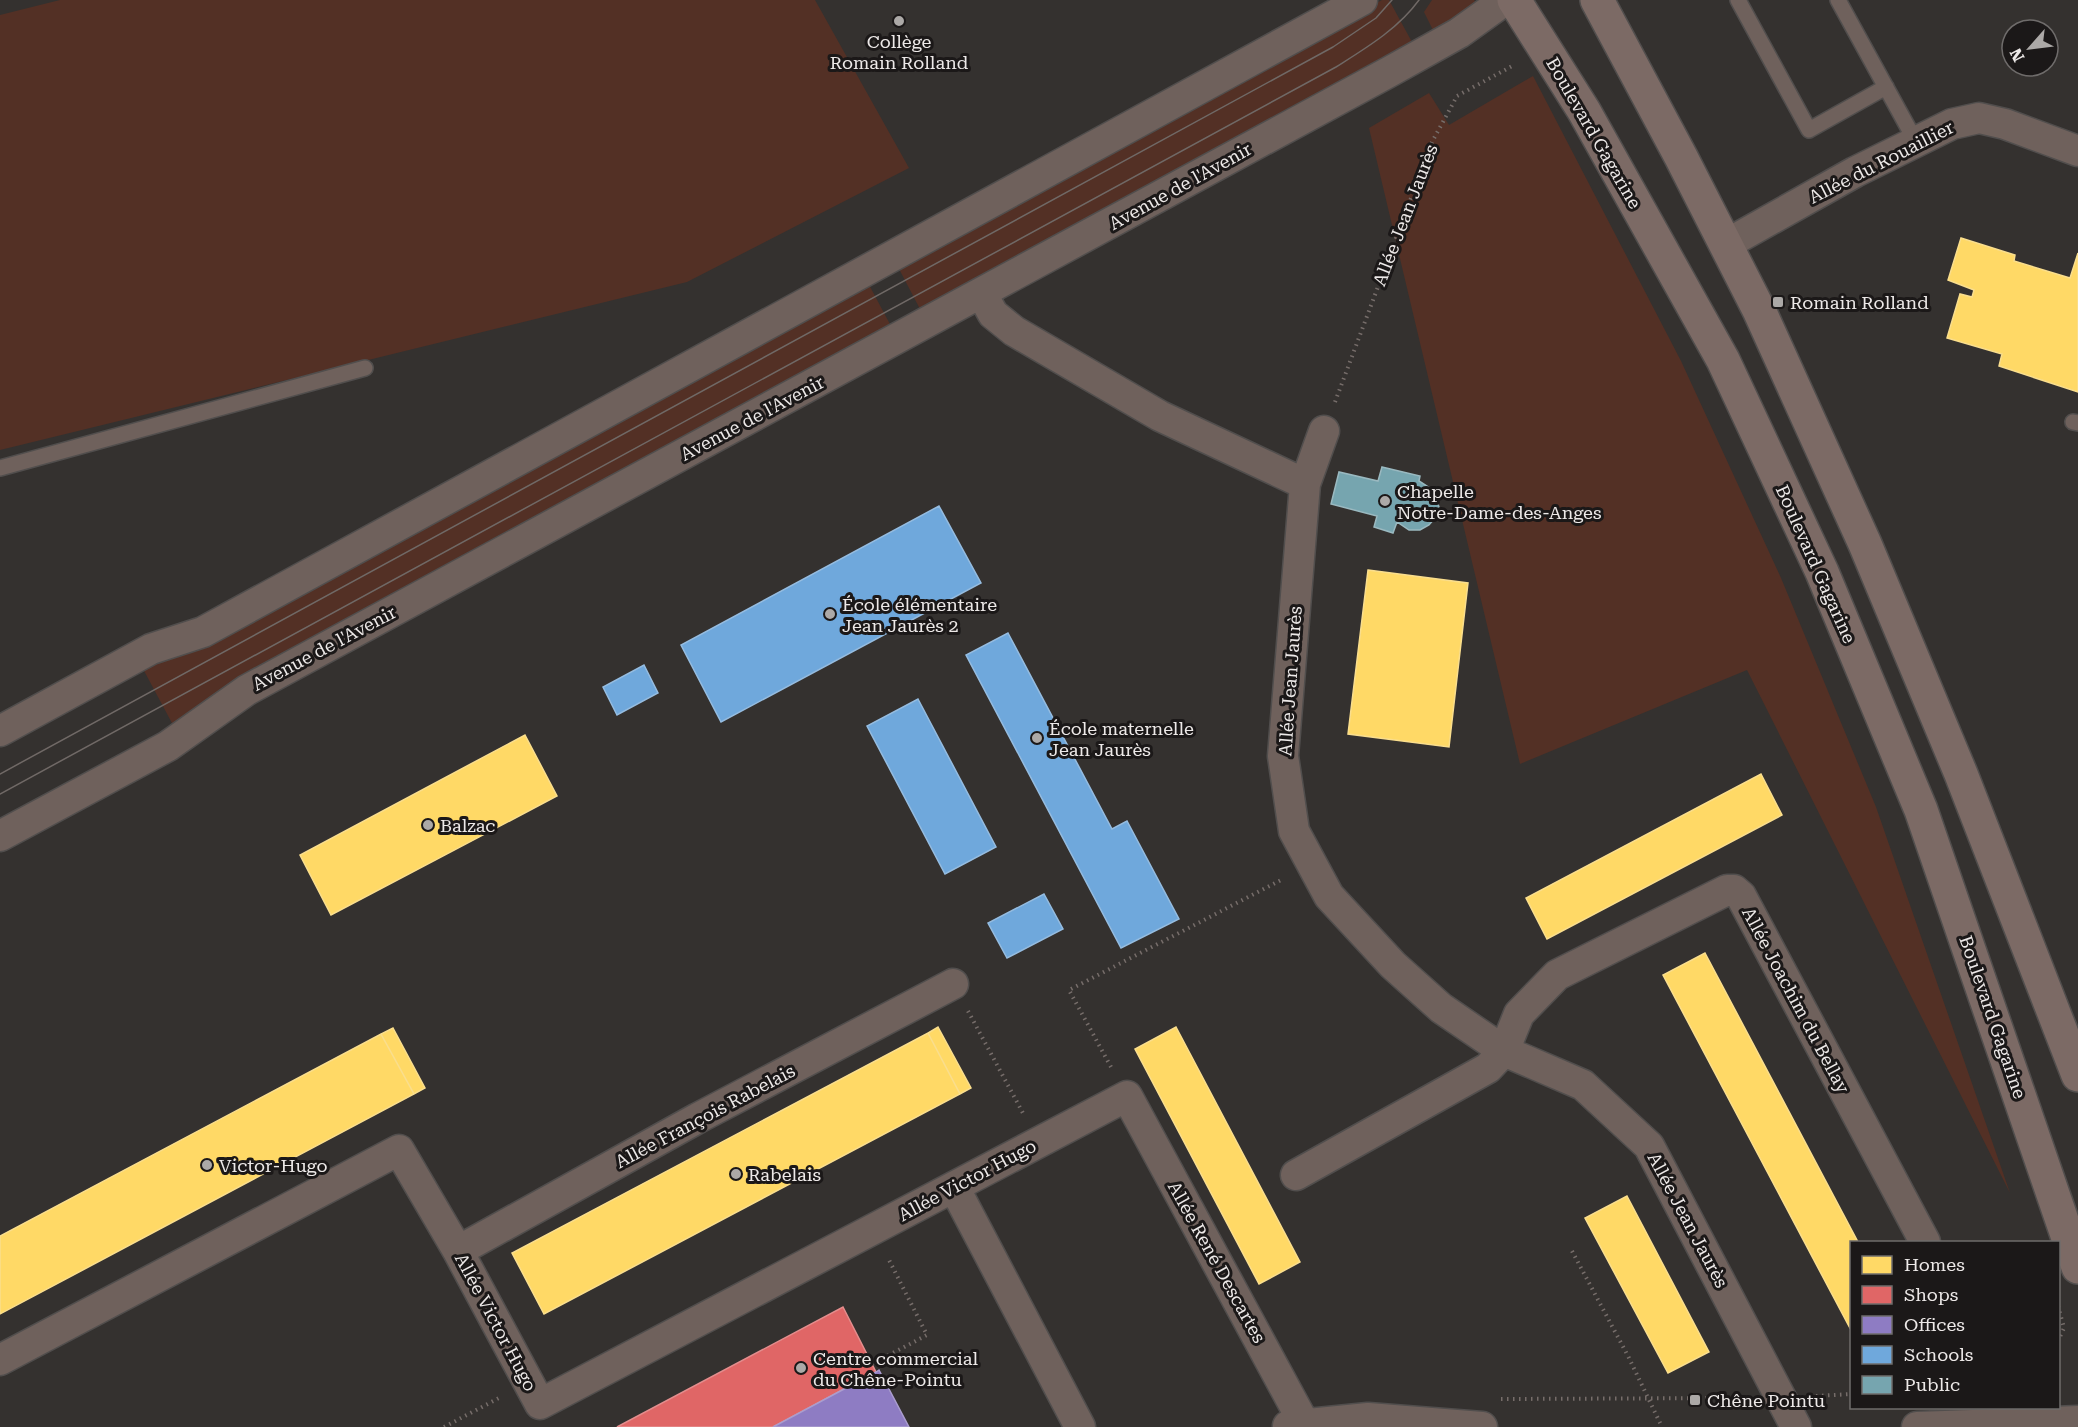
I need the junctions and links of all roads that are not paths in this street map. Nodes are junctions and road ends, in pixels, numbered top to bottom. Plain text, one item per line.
1 (1362, 0) edge
2 (1505, 0) edge
3 (1514, 0) edge
4 (1597, 0) edge
5 (1738, 0) edge
6 (1838, 0) edge
7 (1886, 87) junction
8 (1916, 142) junction
9 (2078, 151) edge
10 (1725, 244) junction
11 (982, 294) junction
12 (365, 368) dead end
13 (1324, 431) road end
14 (0, 468) edge
15 (1305, 484) junction
16 (0, 731) edge
17 (0, 836) edge
18 (953, 984) road end
19 (1504, 1051) junction
20 (2078, 1075) edge
21 (1126, 1096) joint
22 (2044, 1163) junction
23 (1296, 1175) dead end
24 (954, 1186) junction
25 (2078, 1220) edge
26 (1924, 1241) edge
27 (458, 1251) junction
28 (2078, 1267) edge
29 (0, 1360) edge
30 (2078, 1421) edge
31 (1298, 1426) edge
32 (1080, 1427) edge
33 (1482, 1427) edge
34 (1796, 1427) edge
35 (1931, 1427) edge

1 - 16 street
2 - 11 street, Avenue de l'Avenir
3 - 22 main road, Boulevard Gagarine
4 - 10 main road
5 - 7 lane
6 - 7 lane
7 - 8 lane
8 - 9 street, Allée du Rouaillier
8 - 10 street, Allée du Rouaillier
10 - 20 main road
11 - 15 street
11 - 17 street, Avenue de l'Avenir
12 - 14 lane
13 - 15 street, Allée Jean Jaurès
15 - 19 street, Allée Jean Jaurès
18 - 27 street, Allée François Rabelais
19 - 23 street
19 - 26 street, Allée Joachim du Bellay
19 - 34 street, Allée Jean Jaurès
21 - 24 street, Allée Victor Hugo
21 - 31 street, Allée René Descartes
22 - 25 street, Boulevard Gagarine
22 - 28 main road, Boulevard Gagarine
24 - 27 street, Allée Victor Hugo
24 - 32 street
27 - 29 street, Allée Victor Hugo
30 - 35 street
31 - 33 street

